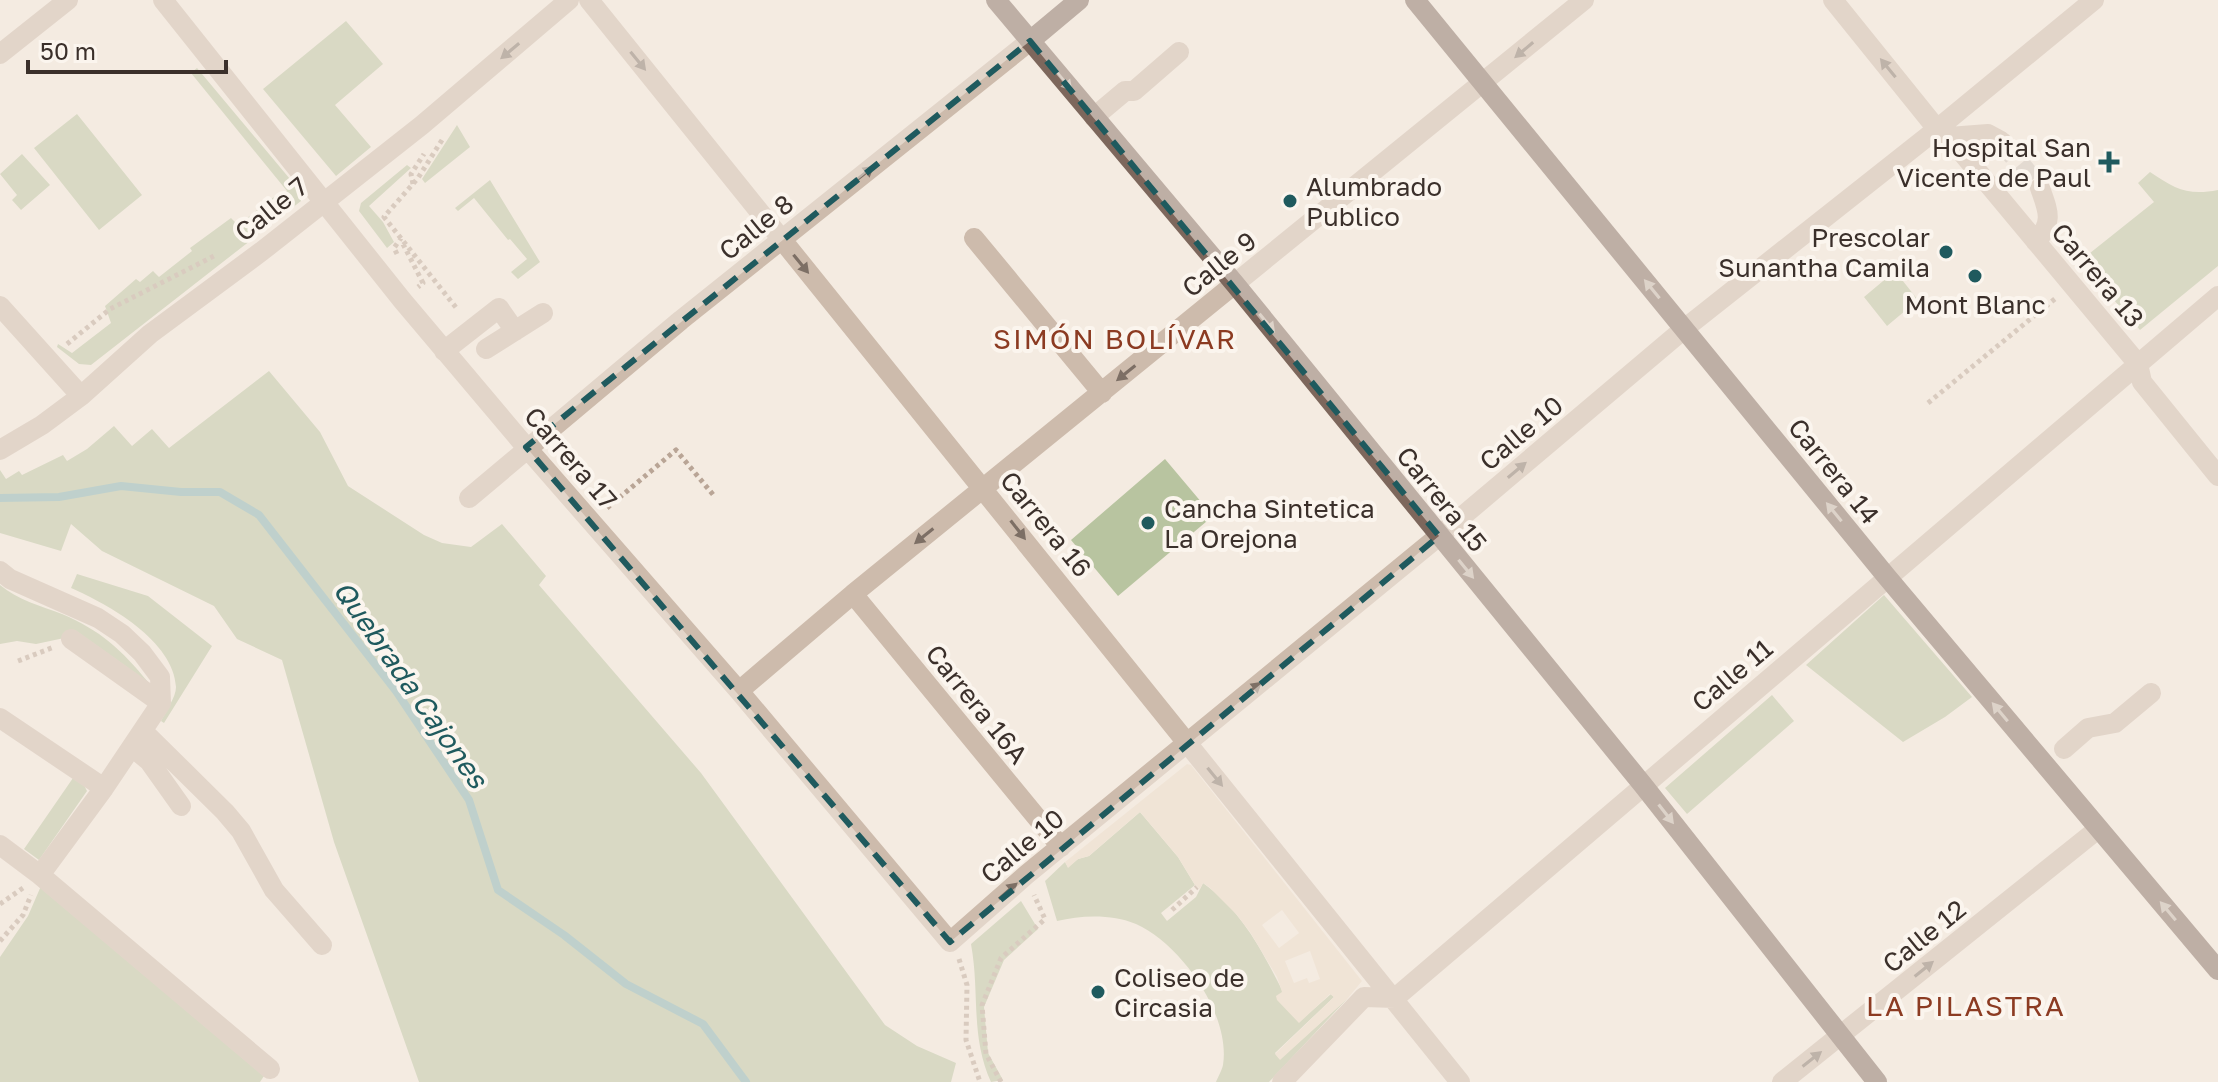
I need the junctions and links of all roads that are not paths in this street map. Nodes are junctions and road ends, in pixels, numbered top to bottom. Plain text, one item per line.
1 (68, 0) edge
2 (163, 0) edge
3 (569, 0) edge
4 (589, 0) edge
5 (996, 0) edge
6 (1079, 0) edge
7 (1415, 0) edge
8 (1584, 0) edge
9 (1833, 0) edge
10 (2094, 0) edge
11 (1030, 41) junction
12 (1179, 52) dead end
13 (0, 54) edge
14 (1484, 83) junction
15 (1094, 117) junction
16 (1943, 133) junction
17 (2001, 141) tunnel mouth
18 (2040, 188) tunnel mouth
19 (322, 201) junction
20 (974, 238) dead end
21 (781, 240) junction
22 (2036, 242) junction
23 (1235, 284) junction
24 (2218, 296) edge
25 (0, 306) edge
26 (543, 313) dead end
27 (1684, 329) junction
28 (515, 331) junction
29 (486, 349) dead end
30 (444, 351) junction
31 (2138, 364) junction
32 (1102, 393) junction
33 (81, 396) junction
34 (526, 447) junction
35 (0, 450) edge
36 (2218, 476) edge
37 (984, 488) junction
38 (469, 498) dead end
39 (1439, 536) junction
40 (0, 571) edge
41 (1887, 577) junction
42 (853, 594) junction
43 (71, 639) road end
44 (739, 691) junction
45 (2151, 693) dead end
46 (161, 703) junction
47 (0, 718) edge
48 (137, 739) junction
49 (1187, 743) junction
50 (2056, 756) junction
51 (1643, 785) junction
52 (104, 788) junction
53 (181, 806) dead end
54 (2098, 829) junction
55 (0, 845) edge
56 (1061, 847) junction
57 (40, 875) junction
58 (950, 942) joint
59 (322, 945) dead end
60 (2218, 970) edge
61 (1395, 998) junction
62 (1842, 1036) junction
63 (270, 1069) dead end
64 (1291, 1079) edge
65 (1460, 1082) edge
66 (1782, 1082) edge
67 (1877, 1082) edge

1 - 13 street
2 - 19 street, Carrera 17
3 -> 19 street, Calle 7
4 -> 21 street, Carrera 16
5 - 11 main road, Carrera 15
6 - 11 main road, Calle 8
7 - 14 main road, Carrera 14
8 -> 14 street, Calle 9
16 -> 9 street, Carrera 13
10 - 16 street, Calle 10
11 -> 15 main road, Carrera 15
21 -> 11 street, Calle 8
12 - 15 street
14 - 23 street, Calle 9
27 -> 14 main road, Carrera 14
15 - 23 main road, Carrera 15
16 - 17 street
16 - 22 street, Carrera 13
16 - 27 street, Calle 10
18 - 22 street
19 - 30 street, Carrera 17
19 - 33 street, Calle 7
20 - 32 street
21 - 34 street, Calle 8
21 -> 37 street, Carrera 16
22 - 31 street, Carrera 13
23 -> 32 street, Calle 9
23 -> 39 main road, Carrera 15
24 - 31 street, Calle 11
25 - 33 street
26 - 28 street
39 -> 27 street, Calle 10
41 -> 27 main road, Carrera 14
28 - 29 street
28 - 30 street
30 - 34 street, Carrera 17
31 - 36 street, Carrera 13
31 - 41 street, Calle 11
32 - 37 street, Calle 9
33 - 35 street, Calle 7
34 - 38 street, Calle 8
34 - 44 street, Carrera 17
37 -> 42 street, Calle 9
37 -> 49 street, Carrera 16
49 -> 39 street, Calle 10
39 -> 51 main road, Carrera 15
40 - 46 street
50 -> 41 main road, Carrera 14
41 - 51 street, Calle 11
42 - 44 street, Calle 9
42 - 56 street, Carrera 16A
43 - 46 street
44 - 58 street, Carrera 17
45 - 50 street
46 - 48 street
47 - 52 street
48 - 52 street
48 - 53 street
48 - 59 street
49 - 56 street, Calle 10
49 -> 61 street, Carrera 16
50 - 54 main road, Carrera 14
51 - 61 street, Calle 11
51 -> 62 main road, Carrera 15
52 - 57 street
60 -> 54 main road, Carrera 14
62 -> 54 street, Calle 12
55 - 57 street
58 -> 56 street, Calle 10
57 - 63 street
61 - 64 street
61 - 65 street, Carrera 16
66 -> 62 street, Calle 12
62 - 67 main road, Carrera 15

